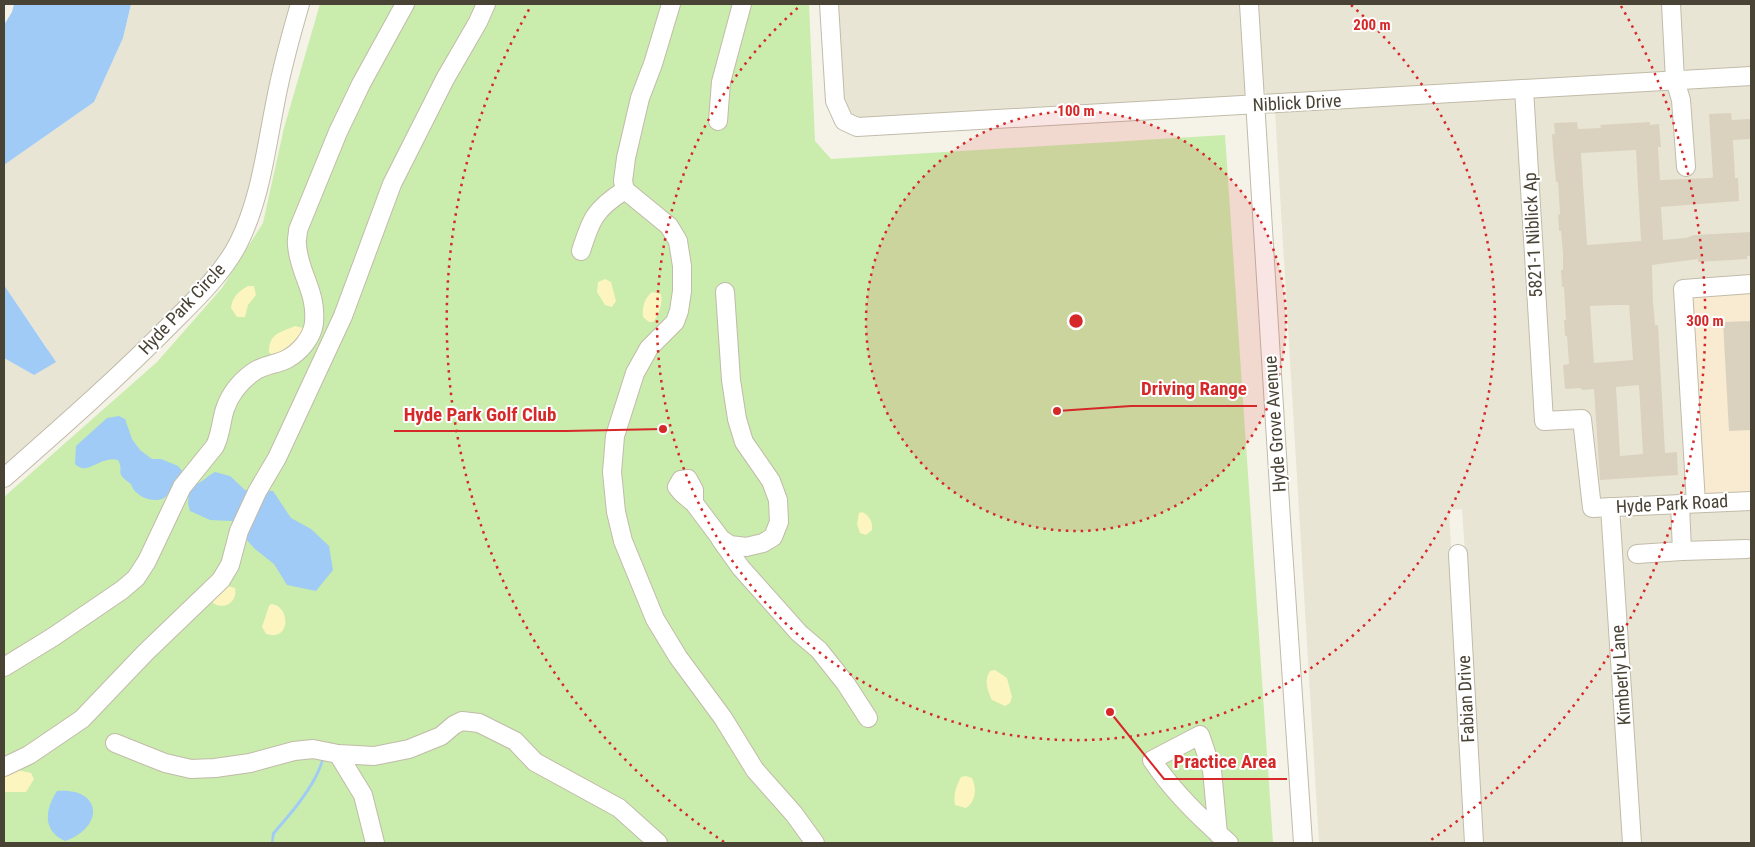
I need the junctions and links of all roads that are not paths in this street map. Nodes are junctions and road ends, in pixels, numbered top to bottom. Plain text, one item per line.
1 (300, 4) edge
2 (405, 4) edge
3 (486, 4) edge
4 (671, 4) edge
5 (742, 4) edge
6 (829, 4) edge
7 (1249, 4) edge
8 (1670, 4) edge
9 (1751, 76) edge
10 (1675, 80) junction
11 (1524, 89) junction
12 (1255, 105) junction
13 (718, 120) dead end
14 (1686, 167) dead end
15 (625, 190) junction
16 (581, 251) dead end
17 (1751, 284) edge
18 (725, 292) dead end
19 (4, 478) edge
20 (1751, 501) edge
21 (694, 503) dead end
22 (1688, 503) junction
23 (1610, 507) junction
24 (1592, 508) joint
25 (721, 540) junction
26 (1747, 549) dead end
27 (1682, 551) junction
28 (1458, 554) dead end
29 (1637, 554) dead end
30 (4, 667) edge
31 (868, 718) dead end
32 (115, 743) dead end
33 (338, 754) junction
34 (4, 767) edge
35 (1224, 838) edge
36 (375, 843) edge
37 (658, 843) edge
38 (815, 843) edge
39 (1303, 843) edge
40 (1474, 843) edge
41 (1632, 843) edge

1 - 19 street, Hyde Park Circle
2 - 30 street
3 - 34 street
4 - 15 street
5 - 13 street
6 - 12 street, Niblick Drive
7 - 12 street, Hyde Grove Avenue
8 - 10 street
9 - 10 street, Niblick Drive
10 - 11 street, Niblick Drive
10 - 14 street
11 - 12 street, Niblick Drive
11 - 24 street, 5821-1 Niblick Ap
12 - 39 street, Hyde Grove Avenue
15 - 16 street
15 - 38 street
17 - 22 street
18 - 25 street
20 - 22 street, Hyde Park Road
21 - 25 street
22 - 23 street, Hyde Park Road
22 - 27 street
23 - 24 street, Hyde Park Road
23 - 41 street, Kimberly Lane
25 - 31 street
26 - 27 street
27 - 29 street
28 - 40 street, Fabian Drive
32 - 33 street
33 - 36 street
33 - 37 street
35 - 35 street

